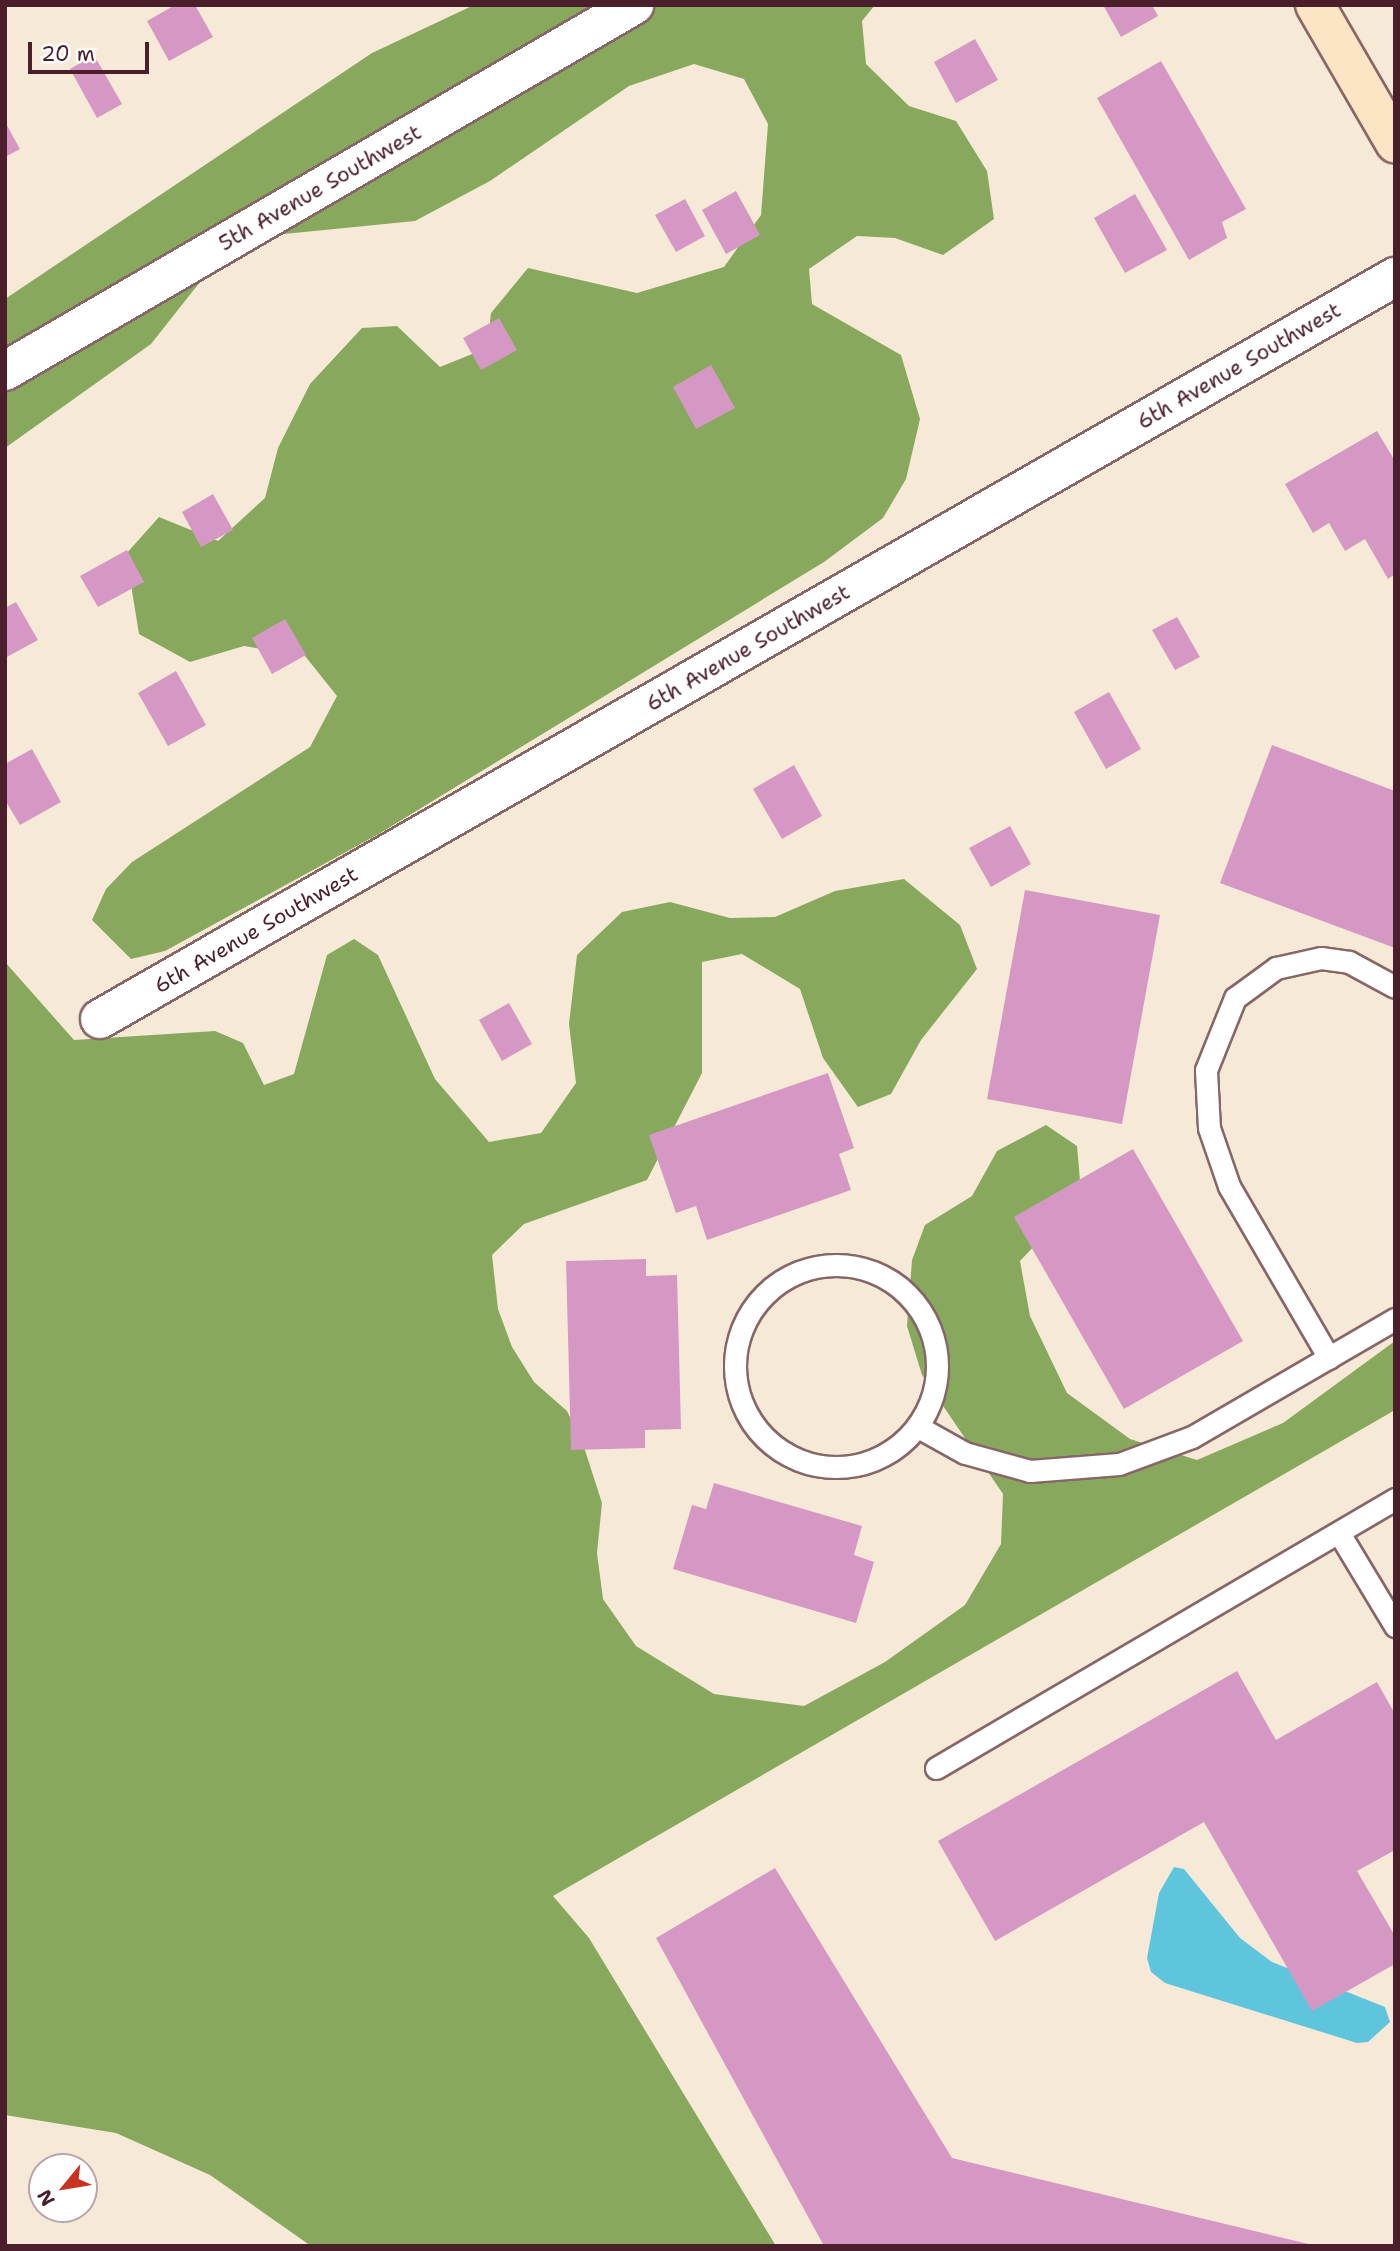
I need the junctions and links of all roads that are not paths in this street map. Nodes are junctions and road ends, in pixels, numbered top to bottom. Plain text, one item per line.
1 (634, 5) edge
2 (1315, 5) edge
3 (1395, 143) edge
4 (1395, 276) edge
5 (5, 371) edge
6 (1395, 987) edge
7 (100, 1019) dead end
8 (1395, 1319) edge
9 (1329, 1358) junction
10 (920, 1428) junction
11 (1395, 1500) edge
12 (1339, 1533) junction
13 (1395, 1626) edge
14 (936, 1768) dead end

1 - 5 street, 5th Avenue Southwest
2 - 3 main road
4 - 7 street, 6th Avenue Southwest
6 - 9 lane
8 - 9 lane
9 - 10 lane
10 - 10 lane
11 - 12 lane
12 - 13 lane
12 - 14 lane

